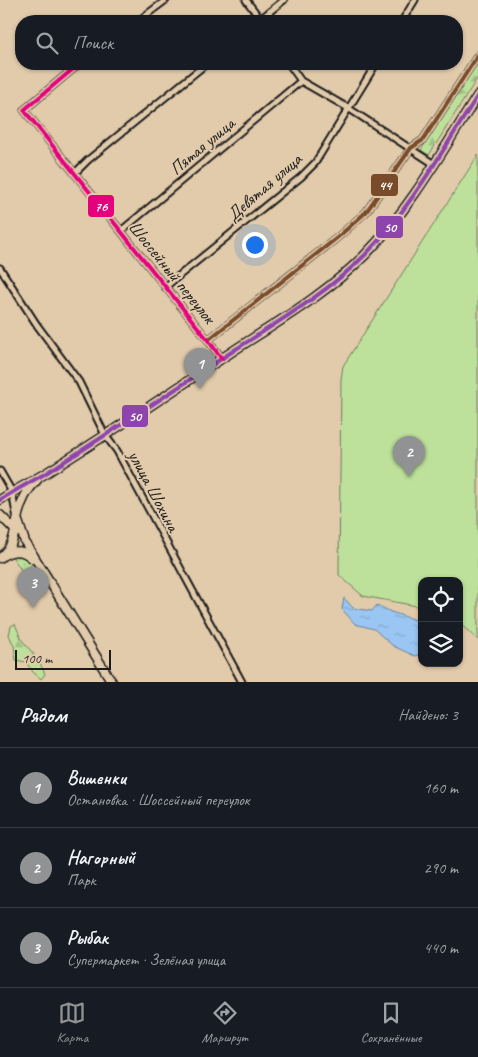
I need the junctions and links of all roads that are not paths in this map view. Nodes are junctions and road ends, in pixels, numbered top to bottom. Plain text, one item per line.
1 (166, 0) edge
2 (246, 0) edge
3 (284, 0) edge
4 (415, 0) edge
5 (146, 15) edge
6 (256, 15) edge
7 (267, 15) edge
8 (406, 15) edge
9 (478, 55) edge
10 (72, 70) edge
11 (199, 70) edge
12 (293, 70) edge
13 (372, 70) edge
14 (300, 81) junction
15 (478, 95) edge
16 (348, 108) junction
17 (411, 148) junction
18 (434, 164) junction
19 (75, 173) junction
20 (121, 231) junction
21 (0, 268) edge
22 (165, 288) junction
23 (208, 340) junction
24 (222, 359) junction
25 (105, 435) junction
26 (0, 471) edge
27 (44, 474) junction
28 (12, 492) junction
29 (0, 500) edge
30 (0, 515) edge
31 (18, 521) junction
32 (7, 522) junction
33 (15, 530) junction
34 (25, 542) junction
35 (11, 544) junction
36 (1, 557) edge
37 (40, 567) junction
38 (112, 682) edge
39 (242, 682) edge

1 - 5 street
2 - 6 street
3 - 7 street
4 - 8 street
9 - 17 street
10 - 19 street, Шоссейный переулок
11 - 19 street
12 - 14 street
13 - 16 street, Девятая улица
14 - 16 street
14 - 20 street, Пятая улица
15 - 18 main road
16 - 17 street
16 - 22 street, Девятая улица
17 - 18 street
17 - 23 street
18 - 24 main road
19 - 20 street, Шоссейный переулок
20 - 22 street, Шоссейный переулок
21 - 25 street, улица Шохина
22 - 23 street, Шоссейный переулок
23 - 24 street, Шоссейный переулок
24 - 25 main road
25 - 27 main road
25 - 39 street, улица Шохина
26 - 28 street
27 - 28 main road
27 - 31 main road
28 - 29 main road
28 - 31 street
30 - 32 main road
31 - 33 main road
31 - 34 main road
32 - 33 main road
32 - 35 main road
33 - 34 main road
33 - 35 main road
34 - 37 main road
35 - 36 main road
36 - 37 main road
37 - 38 main road

